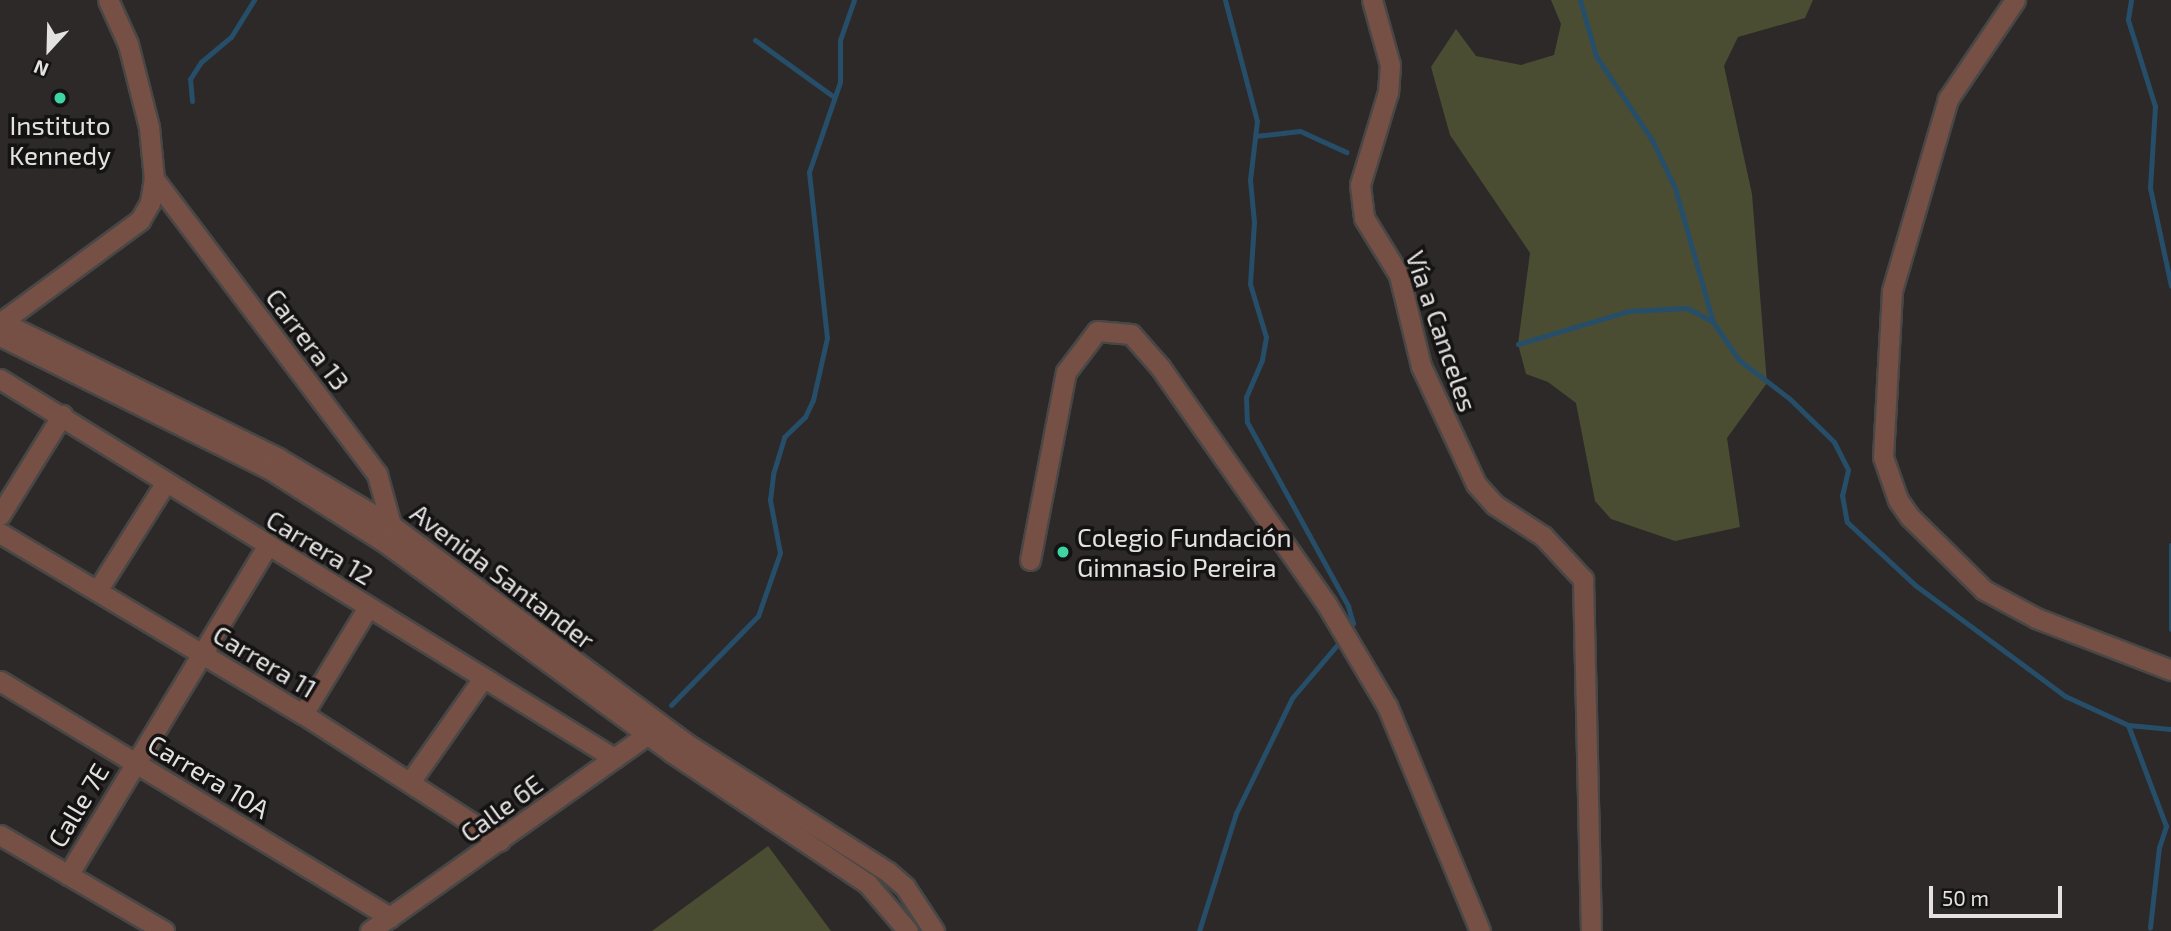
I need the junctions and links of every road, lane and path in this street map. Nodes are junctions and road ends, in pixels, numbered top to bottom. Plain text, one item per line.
1 (108, 0) edge
2 (1372, 0) edge
3 (2015, 0) edge
4 (154, 179) junction
5 (0, 322) edge
6 (0, 336) edge
7 (0, 379) edge
8 (62, 415) junction
9 (166, 482) junction
10 (0, 515) edge
11 (0, 533) edge
12 (387, 533) junction
13 (267, 547) junction
14 (1030, 560) dead end
15 (97, 591) junction
16 (368, 607) junction
17 (201, 653) junction
18 (2171, 670) edge
19 (483, 678) junction
20 (0, 681) edge
21 (303, 714) junction
22 (654, 730) junction
23 (614, 758) junction
24 (134, 762) junction
25 (410, 782) junction
26 (0, 835) edge
27 (500, 841) junction
28 (68, 875) junction
29 (390, 917) junction
30 (164, 931) edge
31 (370, 931) edge
32 (908, 931) edge
33 (934, 931) edge
34 (1480, 931) edge
35 (1591, 931) edge

1 - 4 street
2 - 35 street, Vía a Canceles
3 - 18 street
4 - 5 street
4 - 12 street, Carrera 13
5 - 12 street, Avenida Santander
6 - 12 street, Avenida Santander
7 - 8 street, Carrera 12
8 - 9 street, Carrera 12
8 - 10 street
9 - 13 street, Carrera 12
9 - 15 street
11 - 15 street, Carrera 11
12 - 22 street, Avenida Santander
13 - 16 street, Carrera 12
13 - 17 street, Calle 7E
14 - 34 street
15 - 17 street, Carrera 11
16 - 19 street, Carrera 12
16 - 21 street
17 - 21 street, Carrera 11
17 - 24 street, Calle 7E
19 - 23 street, Carrera 12
19 - 25 street
20 - 24 street, Carrera 10A
21 - 25 street, Carrera 11
22 - 23 street, Calle 6E
22 - 32 street, Avenida Santander
22 - 33 street, Avenida Santander
23 - 27 street, Calle 6E
24 - 28 street, Calle 7E
24 - 29 street, Carrera 10A
25 - 27 street, Carrera 11
26 - 28 street
27 - 29 street, Calle 6E
28 - 30 street
29 - 31 street, Calle 6E

